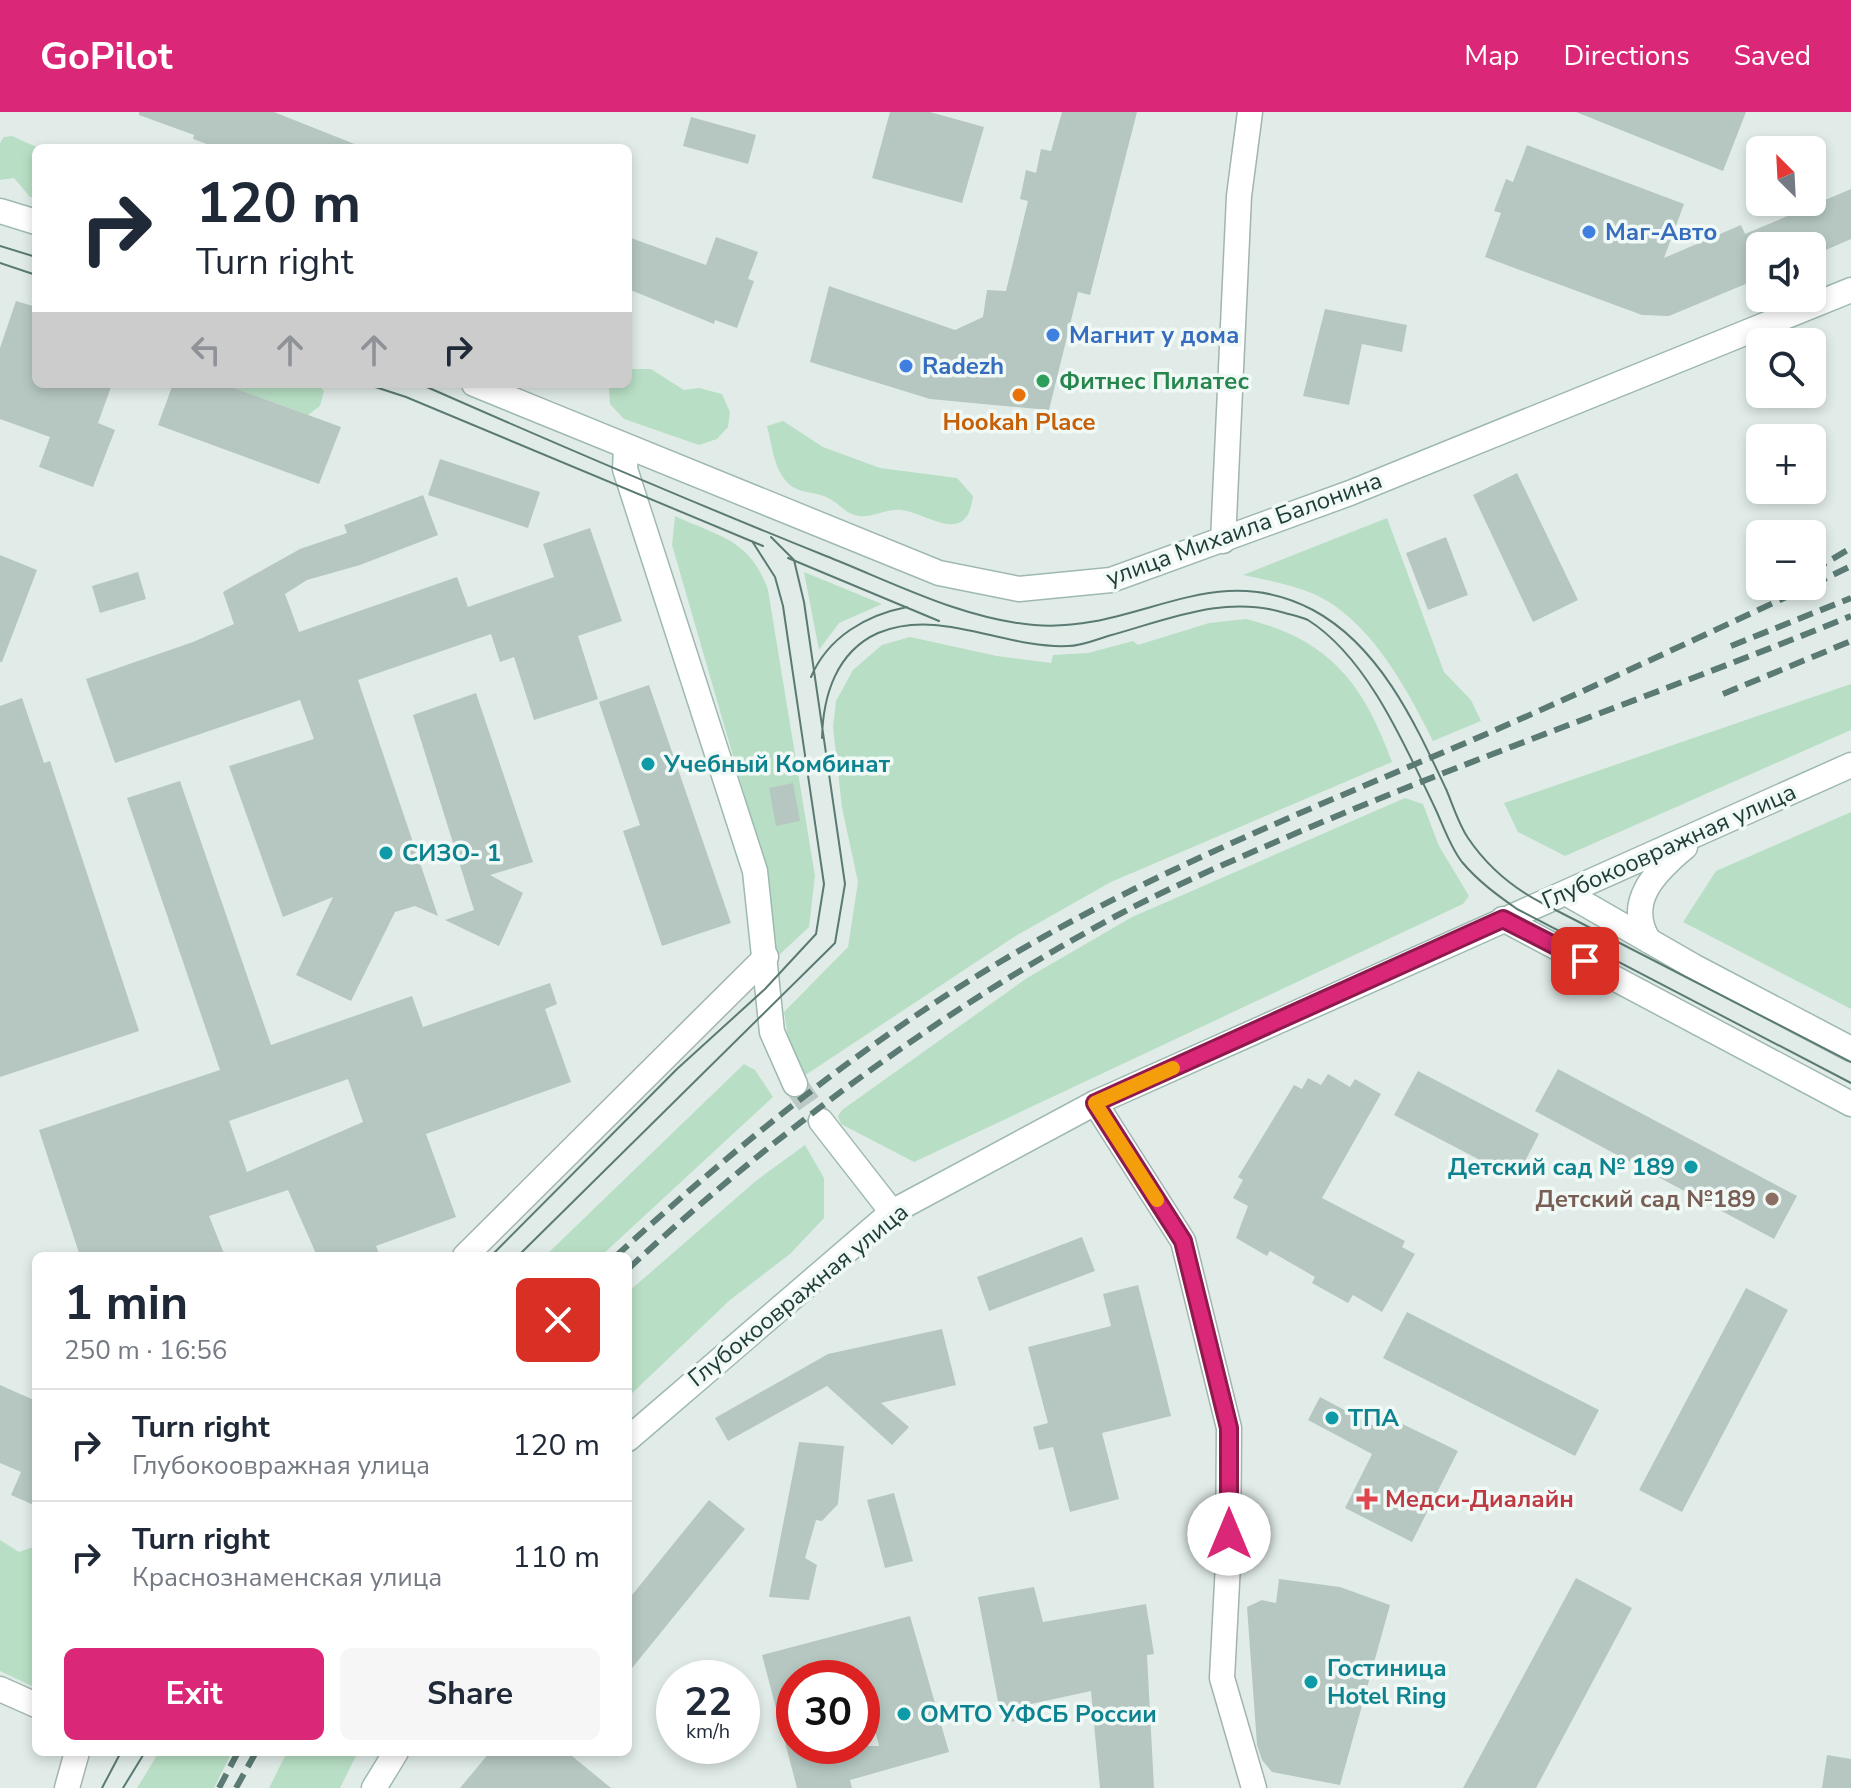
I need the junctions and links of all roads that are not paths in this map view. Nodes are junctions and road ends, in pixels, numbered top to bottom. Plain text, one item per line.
1 (1250, 112) edge
2 (0, 211) edge
3 (32, 221) edge
4 (1851, 290) edge
5 (484, 388) edge
6 (626, 448) junction
7 (1223, 541) junction
8 (1851, 765) edge
9 (1705, 829) junction
10 (1566, 893) junction
11 (1503, 919) junction
12 (1649, 941) junction
13 (766, 957) junction
14 (1851, 1049) edge
15 (795, 1084) tunnel mouth
16 (1095, 1103) junction
17 (1851, 1104) edge
18 (821, 1121) tunnel mouth
19 (892, 1212) junction
20 (469, 1252) edge
21 (632, 1436) edge
22 (0, 1689) edge
23 (32, 1703) edge
24 (76, 1756) edge
25 (394, 1756) edge
26 (67, 1788) edge
27 (374, 1788) edge
28 (1254, 1788) edge

1 - 7 main road
2 - 3 main road
4 - 7 main road, улица Михаила Балонина
5 - 6 main road, улица Михаила Балонина
6 - 7 main road, улица Михаила Балонина
6 - 13 main road
8 - 9 main road, Глубокоовражная улица
9 - 10 main road, Глубокоовражная улица
9 - 12 main road
10 - 11 main road, Глубокоовражная улица
10 - 12 main road
11 - 16 main road, Глубокоовражная улица
11 - 17 main road
12 - 14 main road
13 - 15 main road
13 - 20 main road
16 - 19 main road, Глубокоовражная улица
16 - 28 main road
18 - 19 main road
19 - 21 main road, Глубокоовражная улица
22 - 23 main road
24 - 26 main road
25 - 27 main road

